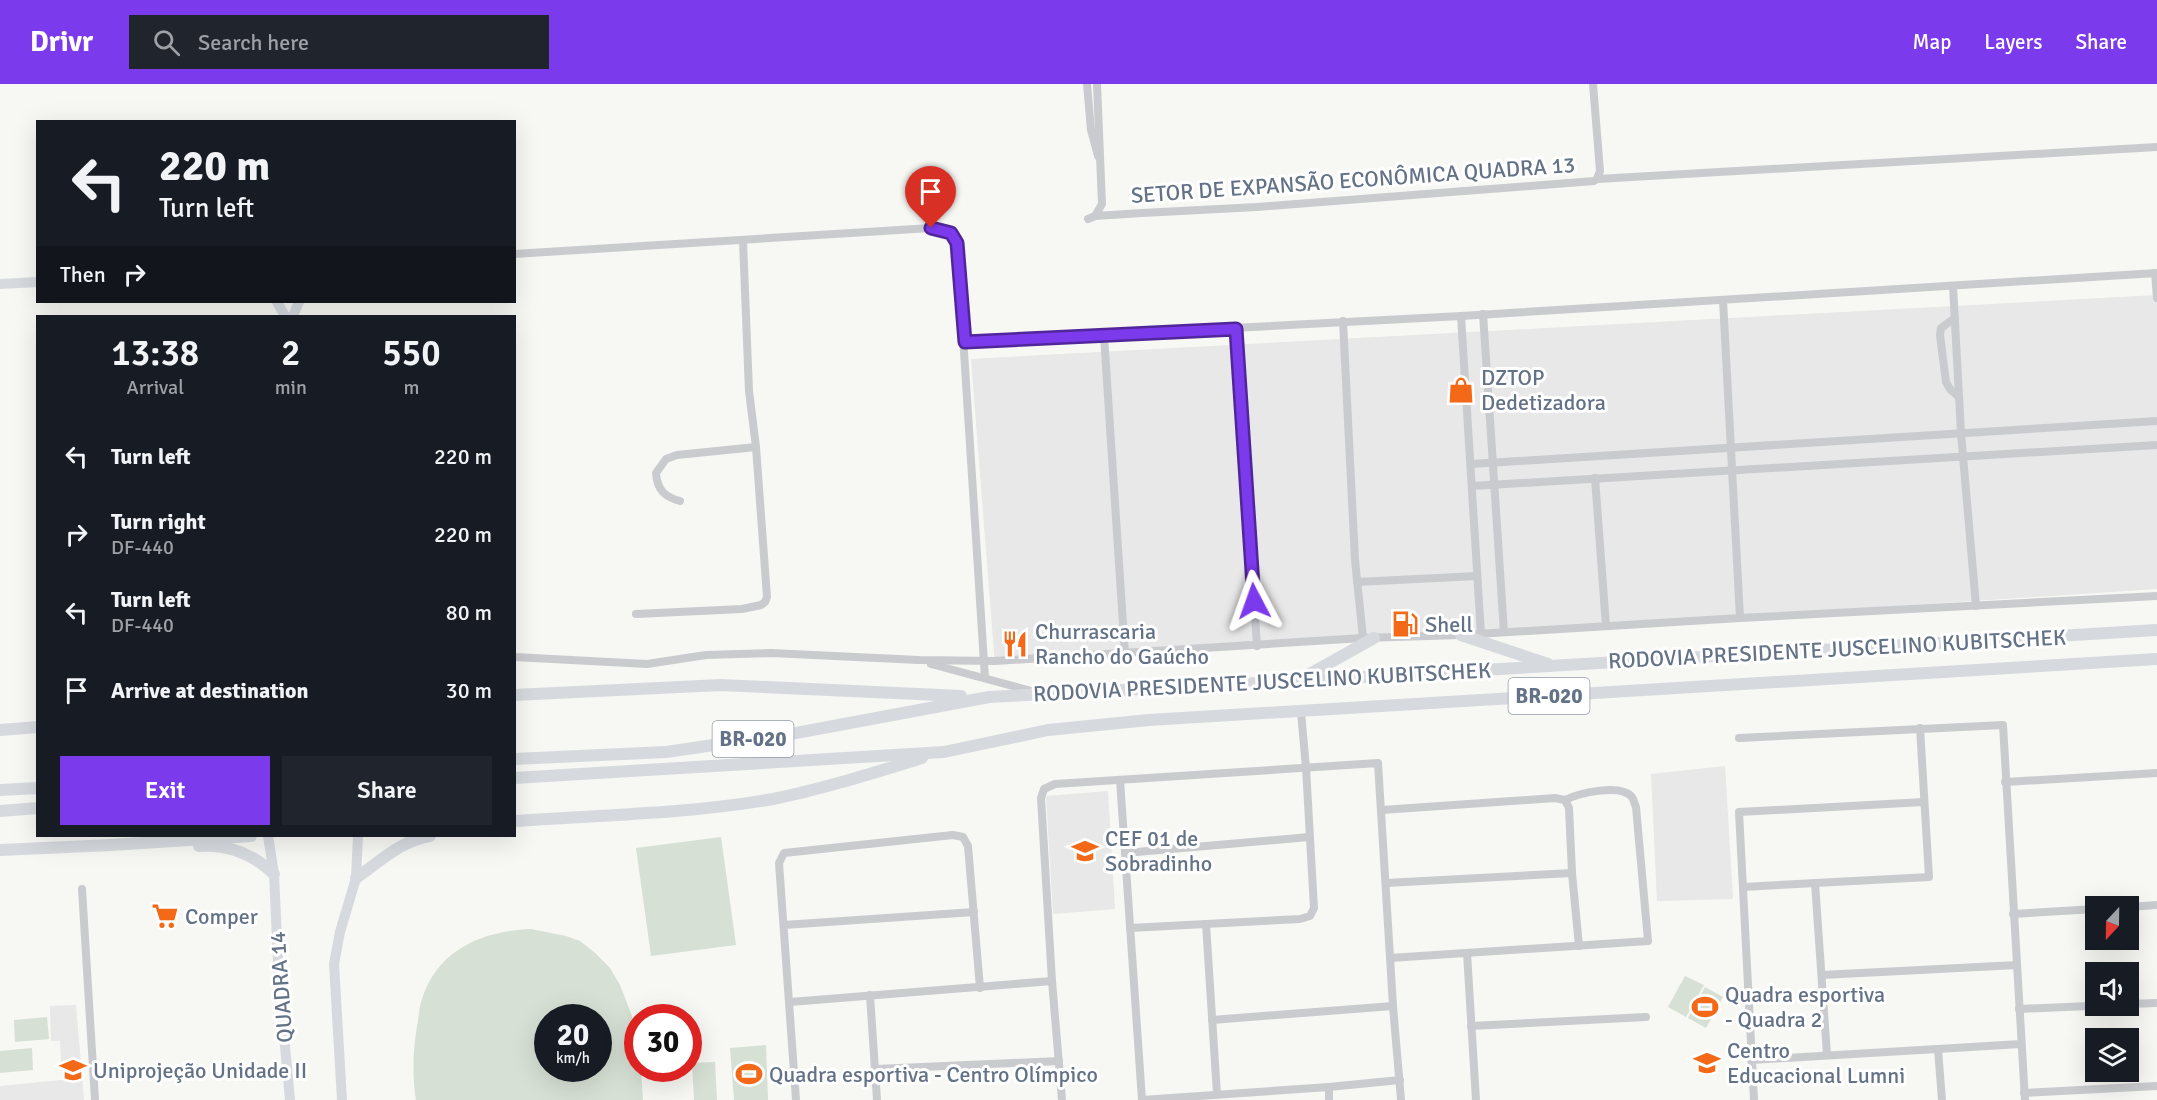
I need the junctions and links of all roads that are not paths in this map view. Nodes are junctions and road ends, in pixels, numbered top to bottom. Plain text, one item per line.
1 (1087, 84) edge
2 (1097, 84) edge
3 (1593, 84) edge
4 (2157, 147) edge
5 (1100, 165) junction
6 (1597, 179) junction
7 (743, 241) junction
8 (516, 254) edge
9 (2156, 273) edge
10 (36, 282) edge
11 (0, 284) edge
12 (1953, 286) junction
13 (2157, 298) edge
14 (1723, 300) junction
15 (1483, 314) junction
16 (1461, 316) junction
17 (1955, 318) junction
18 (1343, 321) junction
19 (1236, 329) junction
20 (1104, 336) junction
21 (965, 342) junction
22 (1959, 398) junction
23 (2157, 422) edge
24 (1961, 433) junction
25 (2157, 445) edge
26 (756, 447) junction
27 (1731, 447) junction
28 (1963, 455) junction
29 (1492, 463) junction
30 (1472, 464) junction
31 (1732, 470) junction
32 (1595, 478) junction
33 (1493, 485) junction
34 (1472, 486) junction
35 (680, 501) dead end
36 (1477, 576) junction
37 (1358, 582) junction
38 (2157, 596) edge
39 (1976, 606) junction
40 (636, 614) dead end
41 (1740, 618) junction
42 (1606, 626) junction
43 (2157, 630) edge
44 (1504, 632) junction
45 (1481, 634) junction
46 (1461, 635) junction
47 (1369, 638) junction
48 (1257, 646) junction
49 (1125, 654) junction
50 (516, 657) edge
51 (2157, 659) edge
52 (920, 660) junction
53 (983, 661) junction
54 (1555, 666) junction
55 (985, 678) junction
56 (1298, 681) junction
57 (516, 695) edge
58 (1043, 695) junction
59 (990, 697) junction
60 (1301, 712) junction
61 (36, 727) edge
62 (1920, 728) junction
63 (0, 730) edge
64 (1739, 738) dead end
65 (944, 752) junction
66 (516, 759) edge
67 (1306, 768) junction
68 (2157, 773) edge
69 (516, 778) edge
70 (1120, 780) junction
71 (2005, 782) junction
72 (36, 788) edge
73 (0, 790) edge
74 (1565, 800) junction
75 (1924, 802) junction
76 (36, 808) edge
77 (0, 810) edge
78 (1382, 810) junction
79 (516, 821) edge
80 (233, 837) edge
81 (268, 837) edge
82 (358, 837) edge
83 (423, 837) edge
84 (1309, 837) junction
85 (111, 845) junction
86 (0, 850) edge
87 (1125, 853) junction
88 (1572, 873) junction
89 (274, 874) junction
90 (356, 878) junction
91 (1386, 883) junction
92 (1815, 883) junction
93 (1743, 886) junction
94 (82, 889) dead end
95 (2157, 905) edge
96 (2139, 906) edge
97 (2085, 910) edge
98 (974, 912) junction
99 (2013, 914) junction
100 (1206, 924) junction
101 (784, 925) junction
102 (1130, 928) junction
103 (1579, 946) junction
104 (1467, 953) junction
105 (1390, 958) junction
106 (2016, 965) junction
107 (1822, 975) junction
108 (1052, 981) junction
109 (980, 988) junction
110 (870, 995) junction
111 (790, 1002) junction
112 (2157, 1003) edge
113 (2139, 1004) edge
114 (1393, 1006) junction
115 (2085, 1006) edge
116 (2019, 1009) junction
117 (1646, 1017) dead end
118 (1212, 1020) junction
119 (1471, 1026) junction
120 (2021, 1044) junction
121 (1938, 1049) junction
122 (1827, 1055) junction
123 (1752, 1060) junction
124 (1059, 1061) junction
125 (876, 1069) junction
126 (1400, 1080) junction
127 (2157, 1086) edge
128 (1329, 1087) junction
129 (2108, 1088) junction
130 (1217, 1094) junction
131 (2025, 1096) edge
132 (95, 1100) edge
133 (290, 1100) edge
134 (342, 1100) edge
135 (796, 1100) edge
136 (877, 1100) edge
137 (1062, 1100) edge
138 (1142, 1100) edge
139 (1329, 1100) edge
140 (1401, 1100) edge
141 (1476, 1100) edge
142 (1754, 1100) edge
143 (1942, 1100) edge
144 (2109, 1100) edge

1 - 5 street
2 - 5 street
3 - 6 street, SETOR DE EXPANSÃO ECONÔMICA QUADRA 13
4 - 6 street
5 - 6 street, SETOR DE EXPANSÃO ECONÔMICA QUADRA 13
7 - 8 street
7 - 21 street
7 - 26 street
9 - 12 street
9 - 13 street
10 - 11 main road
12 - 14 street
12 - 17 street
14 - 15 street
14 - 27 street
15 - 16 street
15 - 29 street
16 - 18 street
16 - 30 street
17 - 22 street
17 - 22 street
18 - 19 street
18 - 37 street
19 - 20 street
19 - 48 street
20 - 21 street
20 - 49 street
21 - 53 street
22 - 24 street
23 - 24 street
24 - 27 street
24 - 28 street
25 - 28 street
26 - 35 street
26 - 40 street
27 - 29 street
27 - 31 street
28 - 31 street
28 - 39 street
29 - 30 street
29 - 33 street
30 - 34 street
31 - 32 street
31 - 41 street
32 - 33 street
32 - 42 street
33 - 34 street
33 - 44 street
34 - 36 street
36 - 37 street
36 - 45 street
37 - 47 street
38 - 39 street
39 - 41 street
41 - 42 street
42 - 44 street
43 - 54 highway, RODOVIA PRESIDENTE JUSCELINO KUBITSCHEK / BR-020
44 - 45 street
45 - 46 street
46 - 47 street
46 - 54 highway
47 - 48 street
47 - 56 highway
48 - 49 street
49 - 53 street
50 - 52 street
51 - 60 highway, RODOVIA PRESIDENTE JUSCELINO KUBITSCHEK / BR-020
52 - 53 street
52 - 55 street
53 - 55 street
54 - 56 highway, RODOVIA PRESIDENTE JUSCELINO KUBITSCHEK / BR-020
55 - 58 street
56 - 58 highway, RODOVIA PRESIDENTE JUSCELINO KUBITSCHEK / BR-020
57 - 59 highway, BR-020
58 - 59 highway, RODOVIA PRESIDENTE JUSCELINO KUBITSCHEK / BR-020
59 - 66 highway, RODOVIA PRESIDENTE JUSCELINO KUBITSCHEK / BR-020
60 - 65 highway, RODOVIA PRESIDENTE JUSCELINO KUBITSCHEK / BR-020
60 - 67 street
61 - 63 highway
62 - 64 street
62 - 71 street
62 - 75 street
65 - 69 highway, RODOVIA PRESIDENTE JUSCELINO KUBITSCHEK / BR-020
65 - 79 highway, BR-020
67 - 70 street
67 - 78 street
67 - 84 street
68 - 71 street
70 - 87 street
70 - 108 street
71 - 99 street
72 - 73 highway
74 - 78 street
74 - 88 street
74 - 103 street
75 - 92 street
75 - 93 street
76 - 77 highway
78 - 91 street
80 - 85 highway
81 - 89 main road, QUADRA 14
82 - 90 main road
83 - 90 highway
84 - 87 street
84 - 100 street
85 - 86 highway
85 - 89 highway
87 - 102 street
88 - 91 street
88 - 103 street
89 - 133 main road, QUADRA 14
90 - 134 main road
91 - 105 street
92 - 93 street
92 - 107 street
93 - 123 street
94 - 132 street
95 - 96 street
97 - 99 street
98 - 101 street
98 - 101 street
98 - 109 street
99 - 106 street
100 - 102 street
100 - 118 street
101 - 111 street
102 - 138 street
103 - 104 street
104 - 105 street
104 - 119 street
105 - 114 street
106 - 107 street
106 - 116 street
107 - 122 street
108 - 109 street
108 - 124 street
109 - 110 street
110 - 111 street
110 - 125 street
111 - 135 street
112 - 113 street
114 - 118 street
114 - 126 street
115 - 116 street
116 - 120 street
117 - 119 street
118 - 130 street
119 - 141 street
120 - 121 street
120 - 131 street
121 - 122 street
121 - 143 street
122 - 123 street
123 - 142 street
124 - 125 street
124 - 137 street
125 - 136 street
126 - 128 street
126 - 140 street
127 - 129 street
128 - 130 street
128 - 139 street
129 - 131 street
129 - 144 street
130 - 138 street

